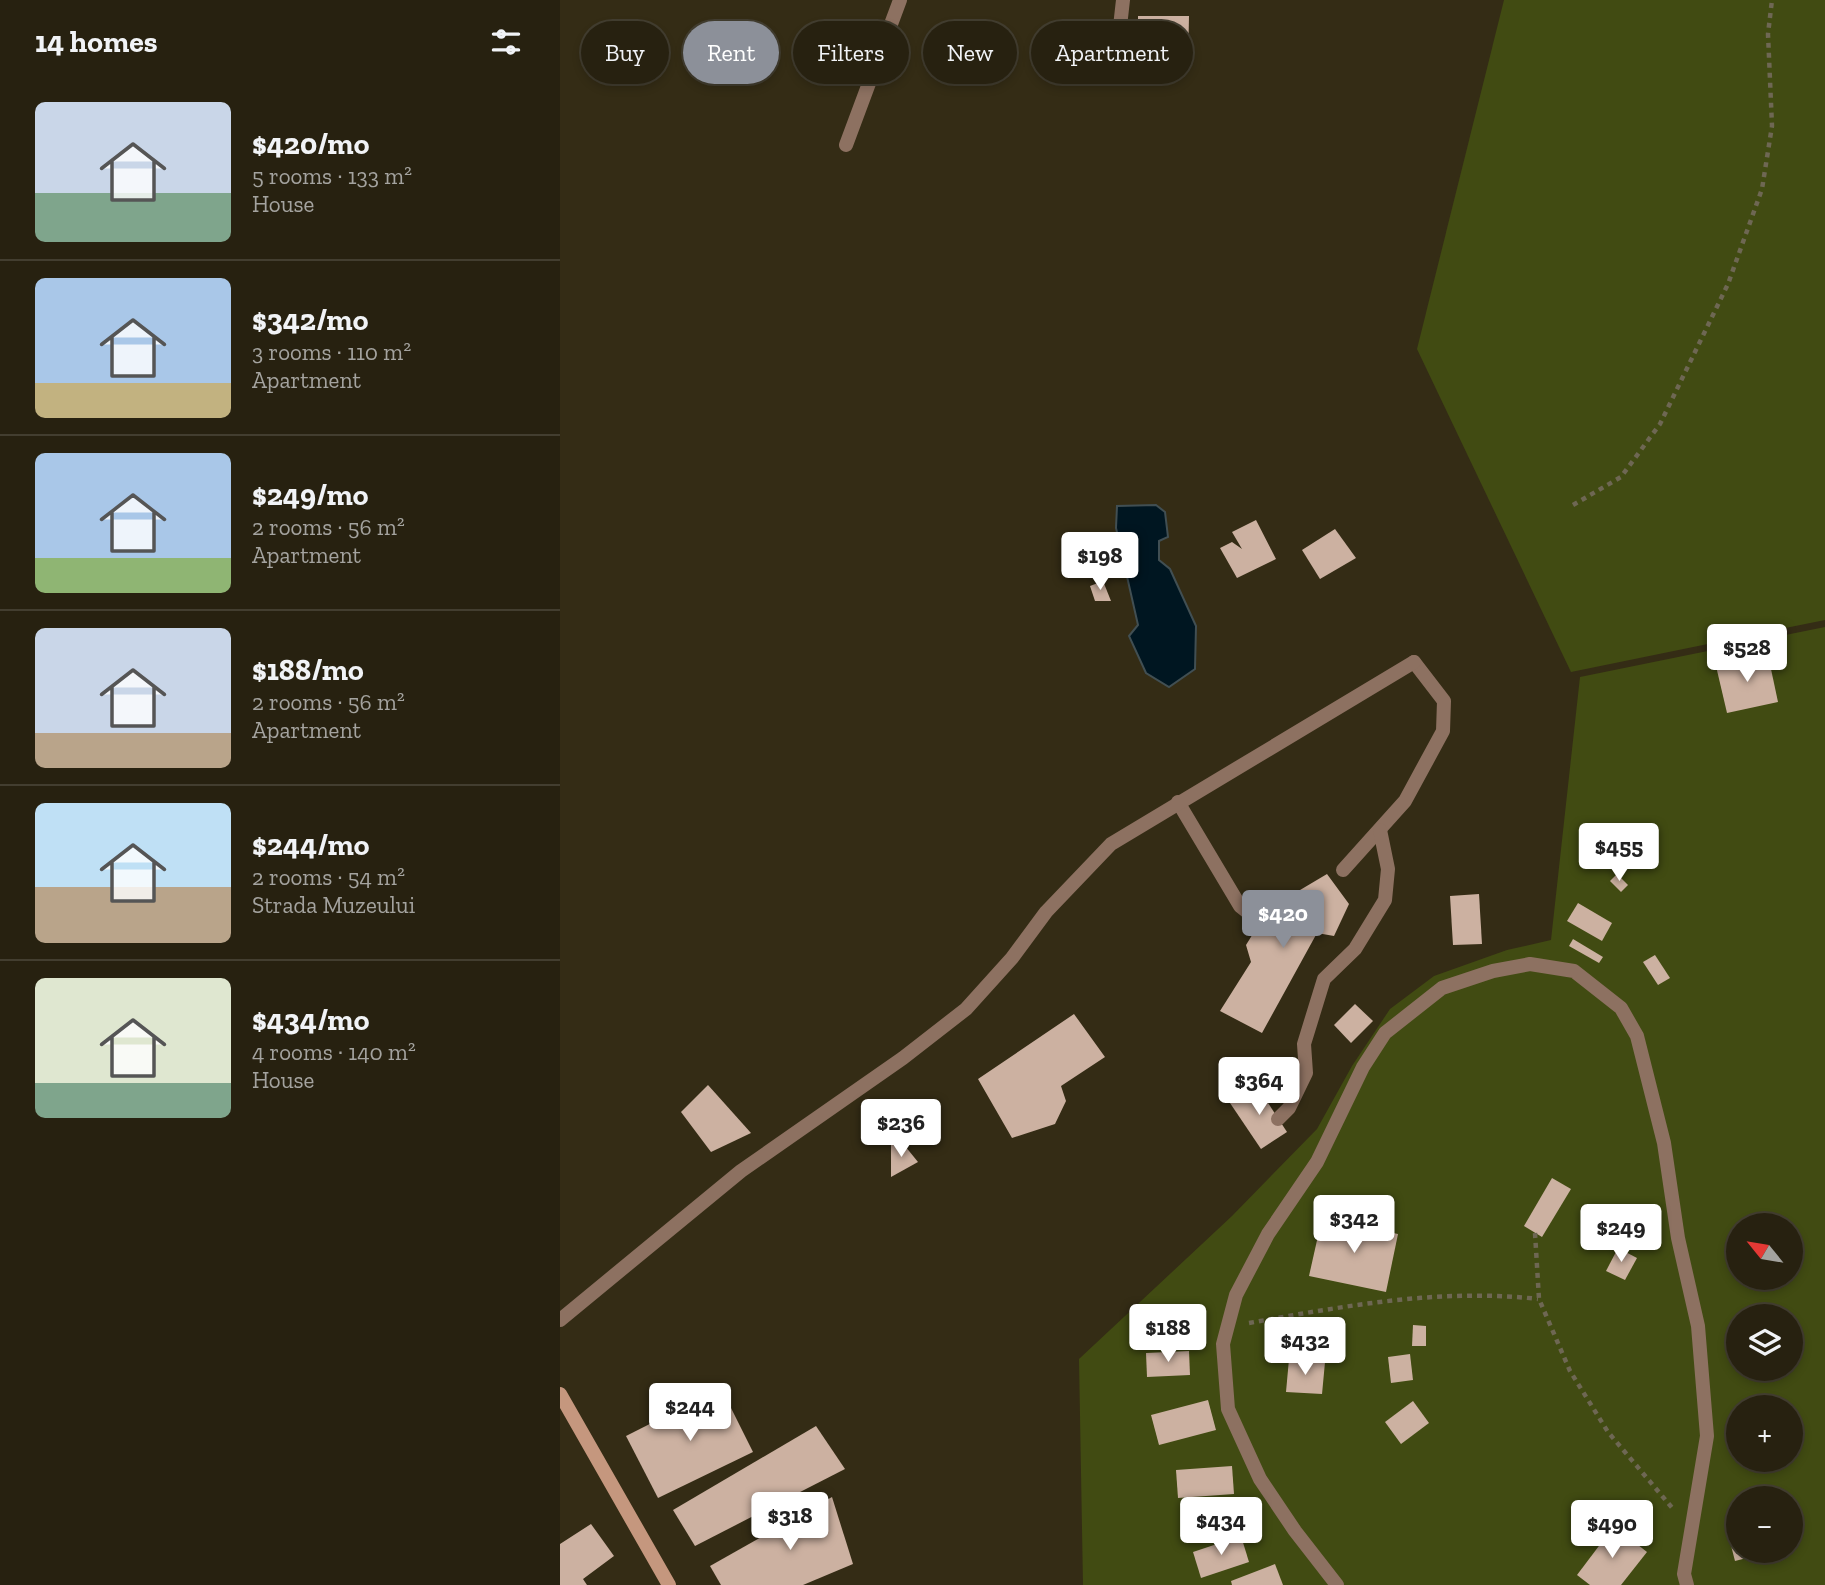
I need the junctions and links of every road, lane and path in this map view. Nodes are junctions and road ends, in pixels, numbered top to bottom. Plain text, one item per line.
1 (900, 0) edge
2 (1123, 0) edge
3 (1772, 0) edge
4 (1121, 21) edge
5 (846, 145) dead end
6 (1573, 505) dead end
7 (1178, 802) junction
8 (1380, 830) junction
9 (1343, 870) dead end
10 (1260, 922) dead end
11 (1278, 1119) dead end
12 (1535, 1233) dead end
13 (1539, 1299) junction
14 (560, 1320) edge
15 (1227, 1326) junction
16 (560, 1394) edge
17 (1692, 1532) junction
18 (669, 1585) edge
19 (1337, 1585) edge
20 (1687, 1585) edge

1 - 5 street
2 - 4 street
3 - 6 path
7 - 8 street
7 - 10 street
7 - 14 street
8 - 9 street
8 - 11 street
12 - 13 path
13 - 15 path
13 - 17 path
15 - 17 street
15 - 19 street
16 - 18 street
17 - 20 street

